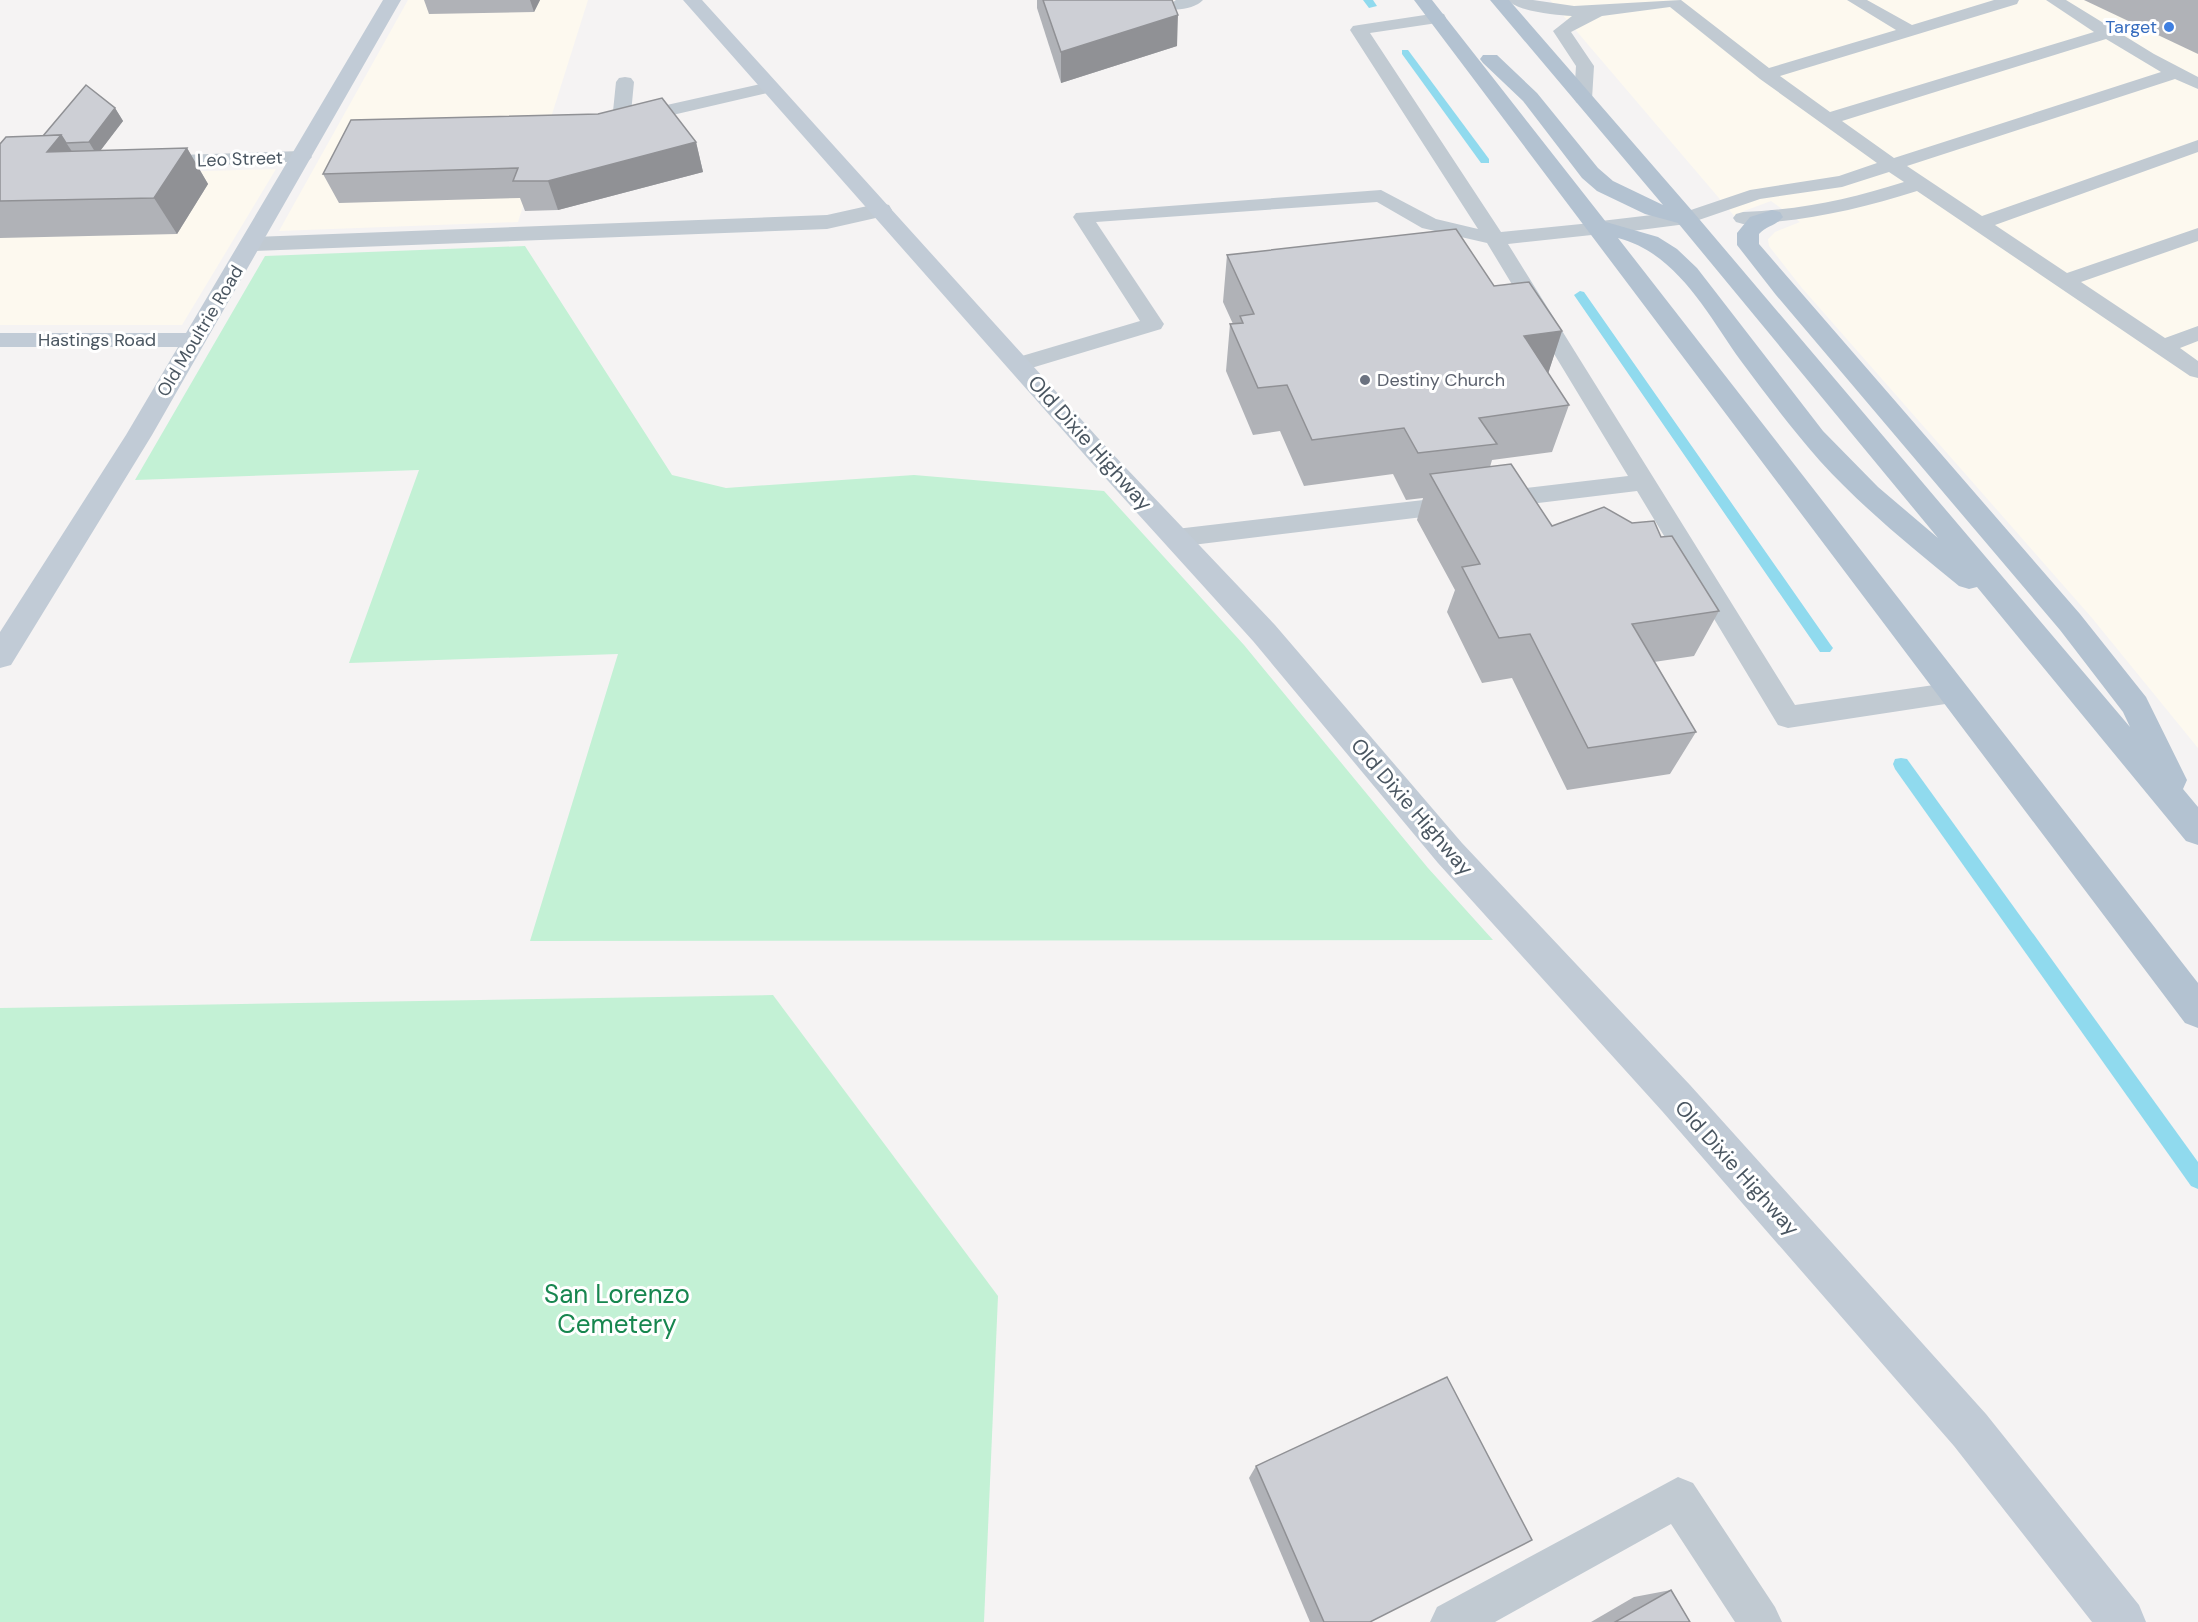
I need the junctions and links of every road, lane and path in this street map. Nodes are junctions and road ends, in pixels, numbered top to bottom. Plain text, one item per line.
1 (392, 0) edge
2 (692, 0) edge
3 (1195, 0) edge
4 (1477, 0) edge
5 (1499, 0) edge
6 (1516, 0) edge
7 (1855, 0) edge
8 (2011, 0) edge
9 (2054, 0) edge
10 (1672, 1) edge
11 (1177, 5) edge
12 (1434, 6) edge
13 (1596, 12) junction
14 (1911, 31) junction
15 (2108, 33) junction
16 (2176, 73) junction
17 (1561, 75) junction
18 (1766, 75) junction
19 (625, 82) dead end
20 (2198, 84) edge
21 (770, 87) junction
22 (1583, 99) junction
23 (1828, 119) junction
24 (2198, 146) edge
25 (301, 157) junction
26 (128, 162) edge
27 (1892, 165) junction
28 (1919, 184) junction
29 (881, 210) junction
30 (1772, 217) junction
31 (1686, 218) junction
32 (1979, 224) junction
33 (1601, 228) junction
34 (2198, 234) edge
35 (1495, 239) junction
36 (252, 244) junction
37 (2064, 281) junction
38 (2198, 333) edge
39 (0, 340) edge
40 (195, 340) junction
41 (2163, 348) junction
42 (1020, 364) junction
43 (2198, 371) edge
44 (1645, 482) junction
45 (1176, 538) junction
46 (2030, 630) junction
47 (0, 657) edge
48 (1955, 693) junction
49 (2195, 828) edge
50 (2198, 1011) edge
51 (1452, 1622) edge
52 (1760, 1622) edge
53 (2122, 1622) edge

1 - 25 street, Old Moultrie Road
2 - 21 street, Old Dixie Highway
3 - 11 lane
4 - 17 main road
5 - 17 main road
6 - 13 lane
7 - 14 lane
8 - 14 lane
9 - 15 lane
10 - 13 lane
10 - 18 lane
12 - 31 main road
12 - 33 main road
12 - 35 lane
13 - 22 lane
14 - 18 lane
15 - 16 lane
15 - 23 lane
16 - 20 lane
16 - 27 lane
17 - 22 main road
18 - 23 lane
19 - 21 lane
21 - 29 street, Old Dixie Highway
22 - 31 main road
23 - 27 lane
24 - 32 lane
25 - 26 street, Leo Street
25 - 36 street, Old Moultrie Road
27 - 28 lane
27 - 31 lane
28 - 30 lane
28 - 32 lane
29 - 36 street
29 - 42 street, Old Dixie Highway
30 - 31 lane
30 - 49 main road
31 - 33 street
31 - 46 main road
32 - 37 lane
33 - 35 lane
33 - 46 main road
33 - 48 main road
34 - 37 lane
35 - 42 lane
35 - 44 lane
36 - 40 street, Old Moultrie Road
37 - 41 lane
38 - 41 lane
39 - 40 street, Hastings Road
40 - 47 street, Old Moultrie Road
41 - 43 lane
42 - 45 street, Old Dixie Highway
44 - 45 lane
44 - 48 lane
45 - 53 street, Old Dixie Highway
46 - 49 main road
48 - 50 main road
51 - 52 lane

